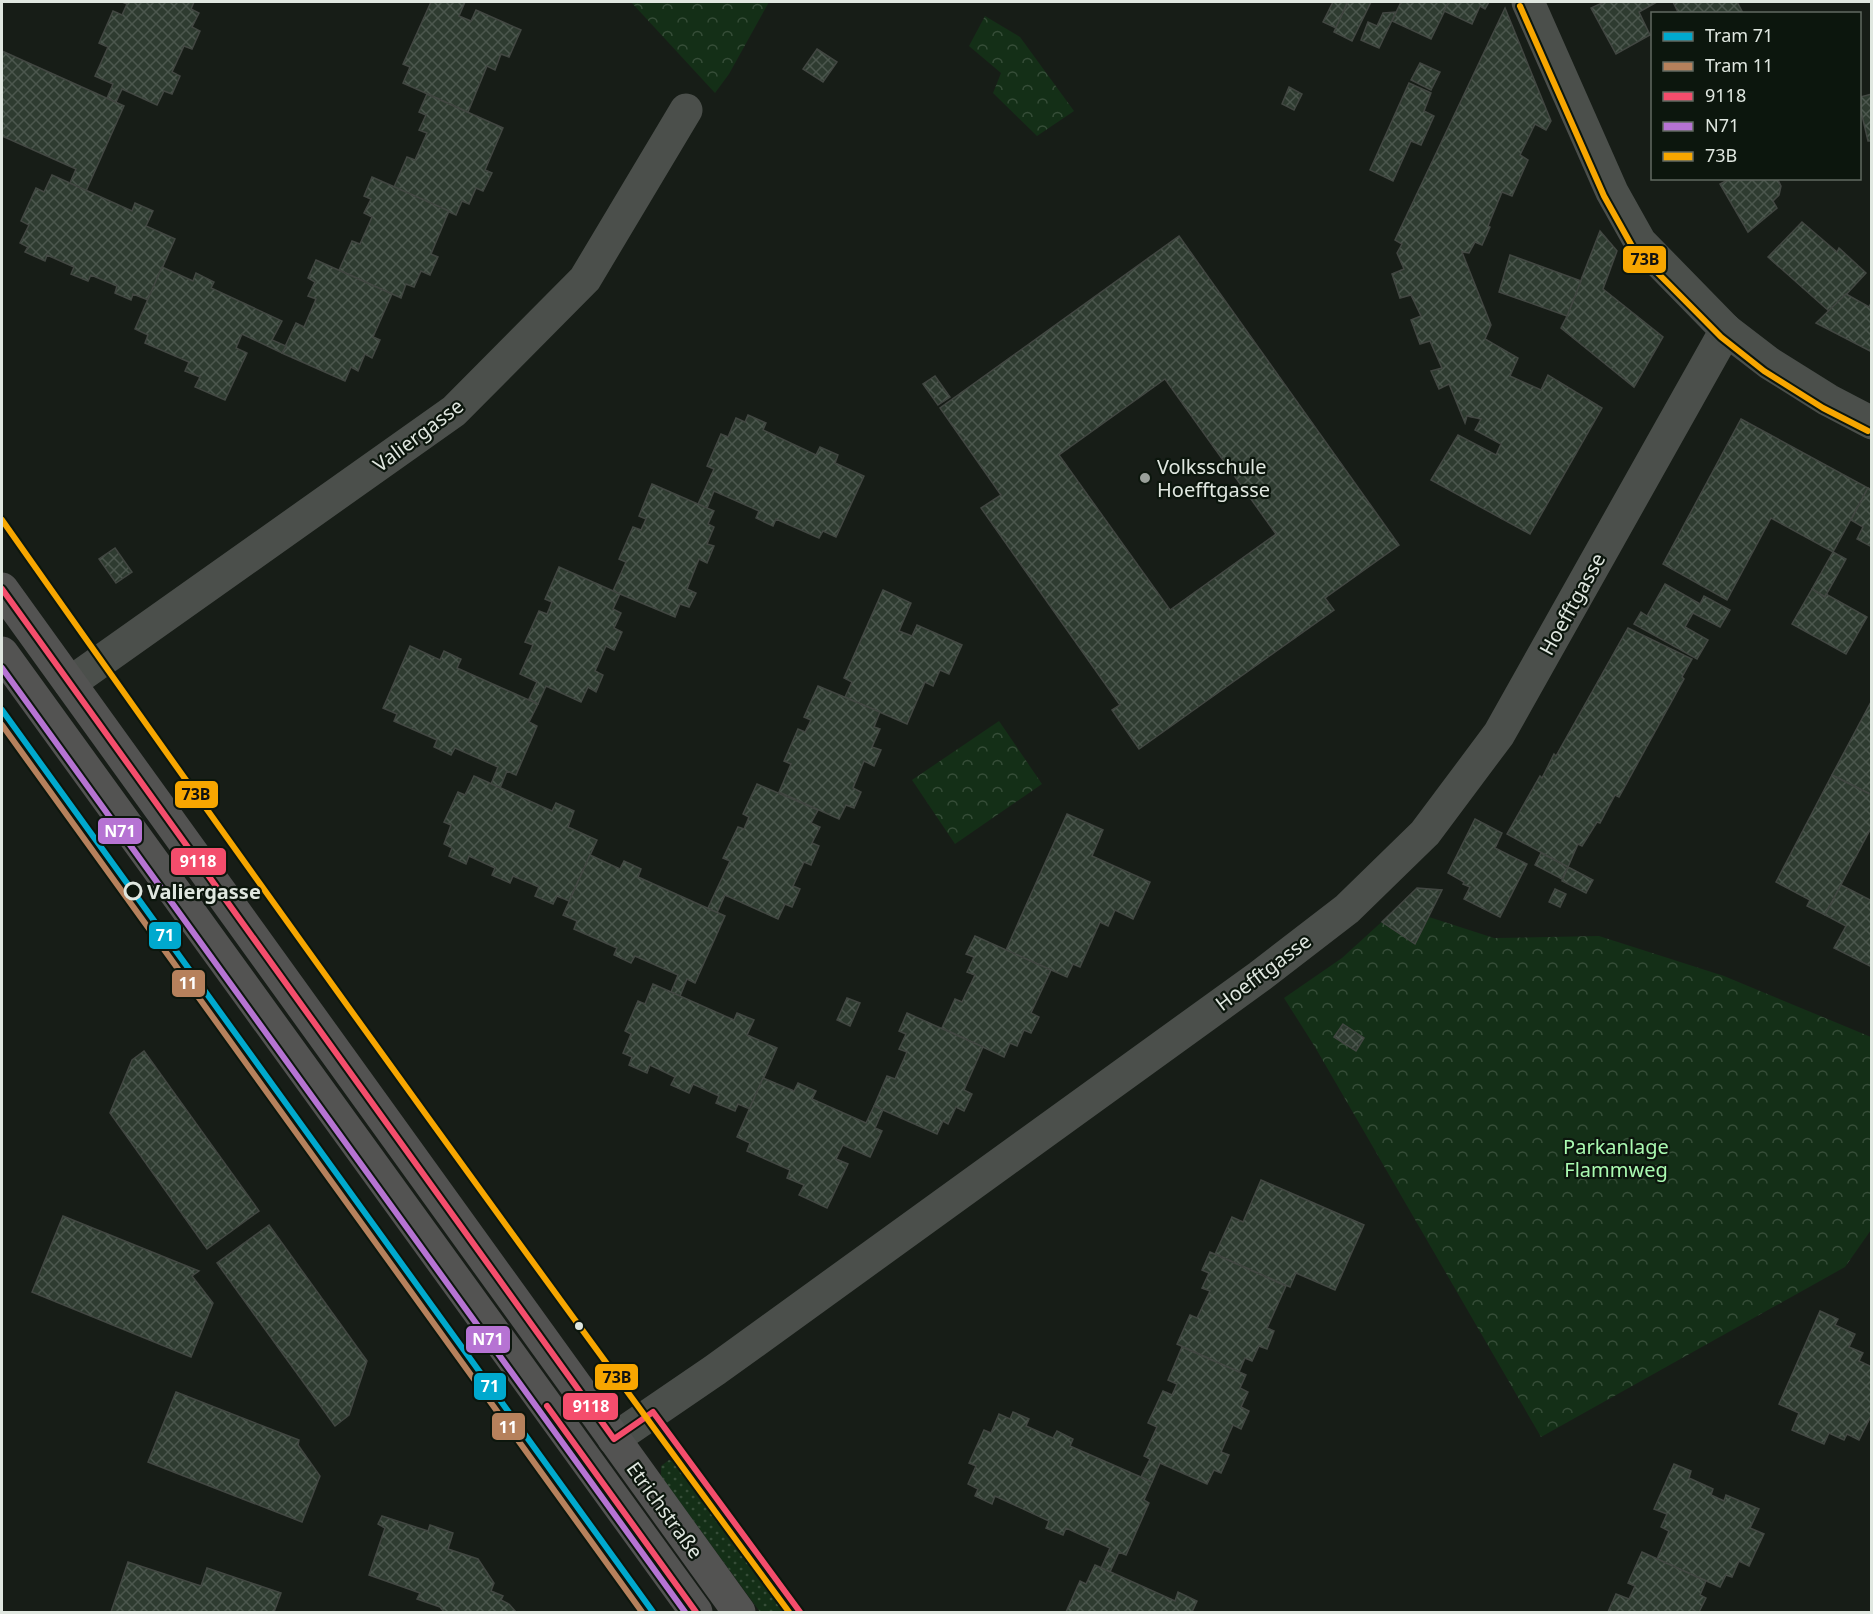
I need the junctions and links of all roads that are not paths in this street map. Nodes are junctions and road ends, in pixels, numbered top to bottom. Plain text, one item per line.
1 (1528, 2) edge
2 (686, 110) dead end
3 (1725, 330) junction
4 (1872, 423) edge
5 (2, 589) edge
6 (2, 653) edge
7 (70, 683) junction
8 (614, 1439) junction
9 (696, 1612) edge
10 (739, 1612) edge

1 - 3 street
2 - 7 street, Valiergasse
3 - 4 street
3 - 8 street, Hoefftgasse
5 - 7 main road, Etrichstraße
6 - 9 main road, Etrichstraße
7 - 8 main road, Etrichstraße
8 - 10 main road, Etrichstraße

